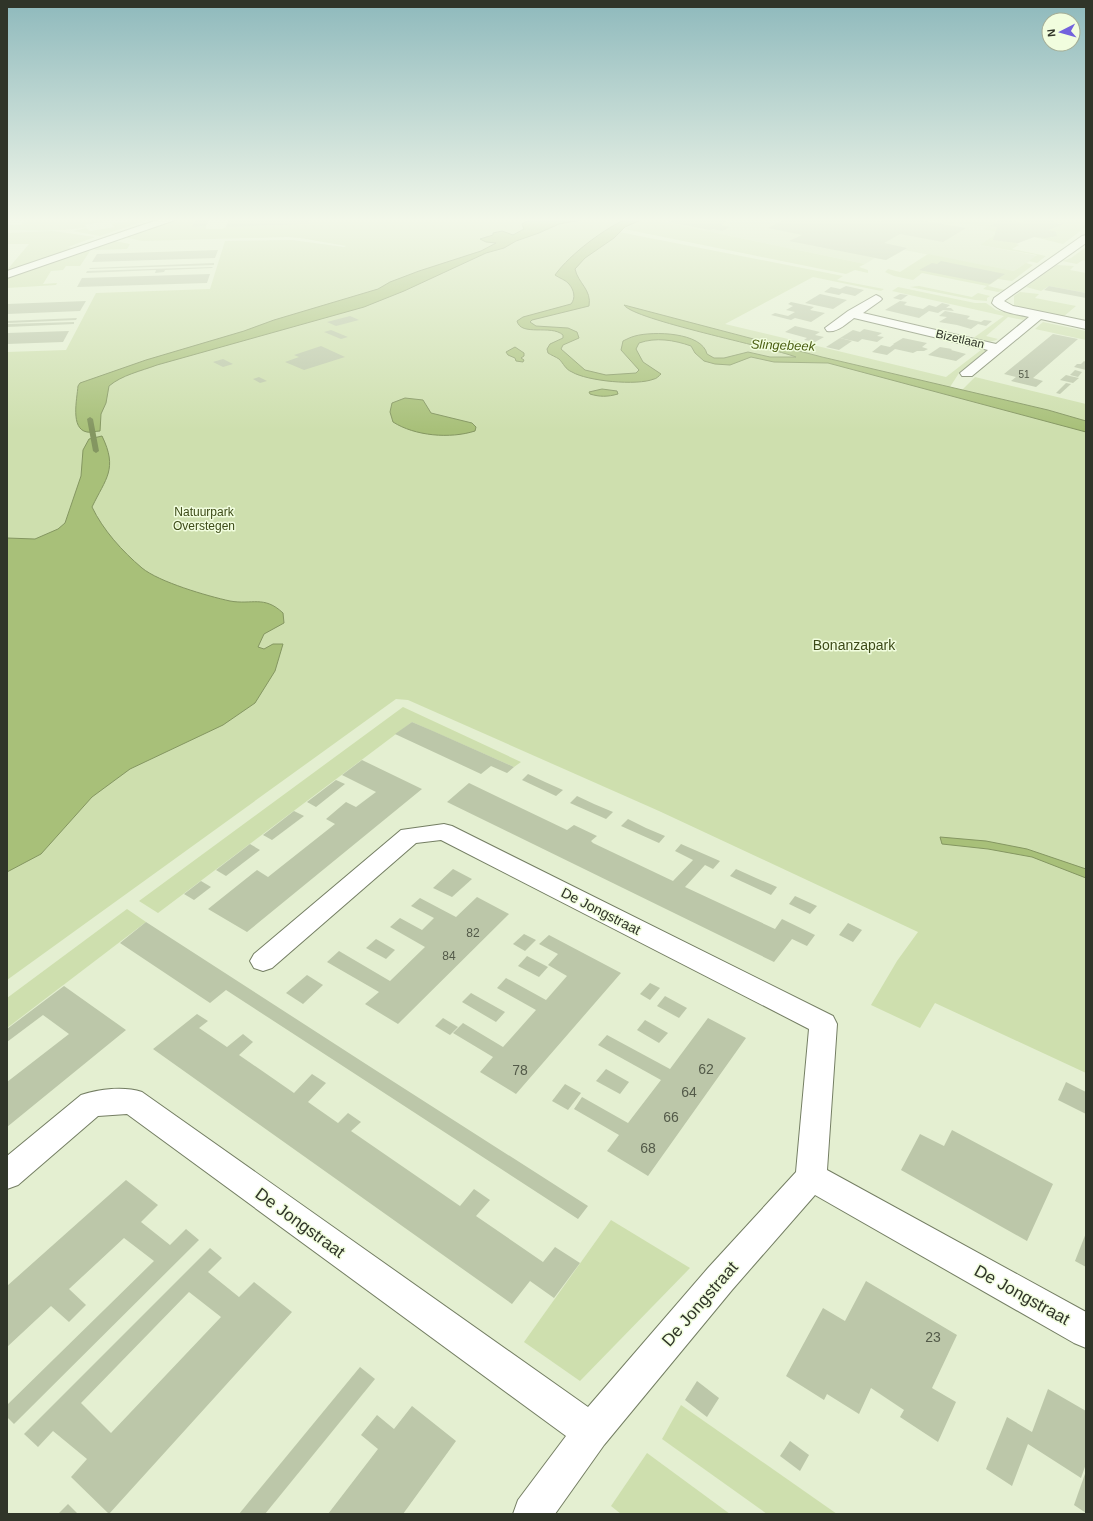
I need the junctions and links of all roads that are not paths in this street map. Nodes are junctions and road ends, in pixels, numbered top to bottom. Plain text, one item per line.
1 (1014, 289) edge
2 (876, 299) dead end
3 (852, 314) junction
4 (1039, 315) junction
5 (1086, 325) edge
6 (831, 328) dead end
7 (998, 348) junction
8 (966, 373) dead end
9 (263, 961) dead end
10 (7, 1175) edge
11 (811, 1177) junction
12 (1086, 1331) edge
13 (591, 1432) junction
14 (532, 1514) edge

1 - 4 street
2 - 3 street
3 - 6 street
3 - 7 street, Bizetlaan
4 - 5 street
4 - 7 street, Bizetlaan
7 - 8 street, Bizetlaan
9 - 11 street, De Jongstraat
10 - 13 street, De Jongstraat
11 - 12 street, De Jongstraat
11 - 13 street, De Jongstraat
13 - 14 street, De Jongstraat

